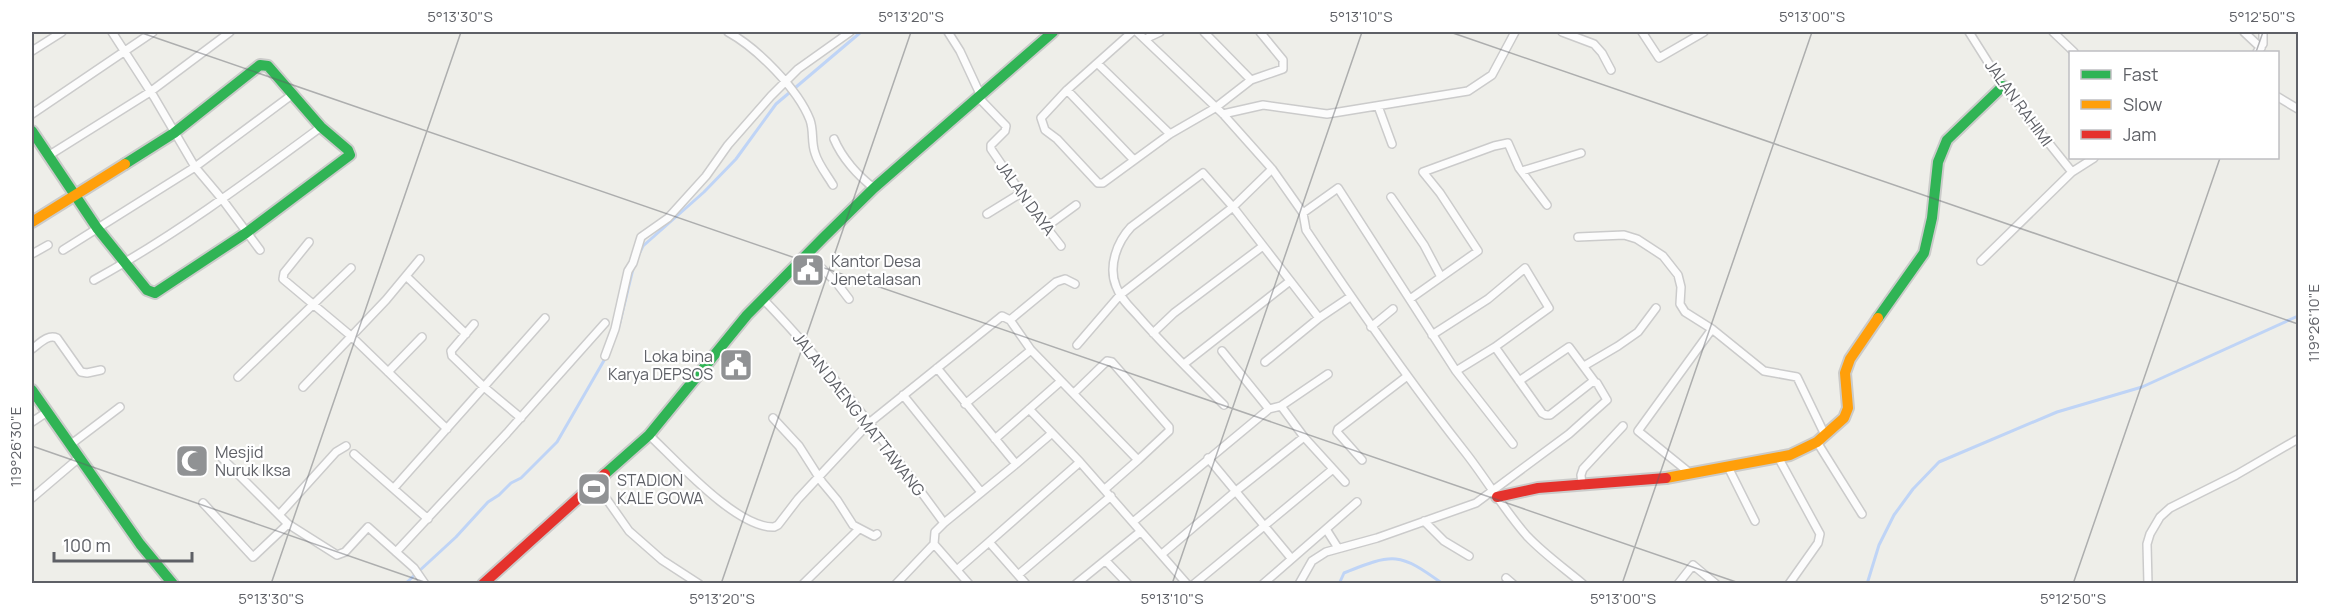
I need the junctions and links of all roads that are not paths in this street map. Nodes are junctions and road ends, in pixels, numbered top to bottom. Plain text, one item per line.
1 (62, 32) edge
2 (112, 32) edge
3 (153, 32) edge
4 (230, 32) edge
5 (728, 32) edge
6 (850, 32) edge
7 (948, 32) edge
8 (1053, 32) edge
9 (1132, 32) edge
10 (1137, 32) edge
11 (1160, 32) edge
12 (1204, 32) edge
13 (1260, 32) edge
14 (1515, 32) edge
15 (1562, 32) edge
16 (1642, 32) edge
17 (1704, 32) edge
18 (1969, 32) edge
19 (2053, 32) edge
20 (2244, 32) edge
21 (2263, 32) edge
22 (1145, 39) junction
23 (2259, 50) edge
24 (32, 51) edge
25 (2073, 51) edge
26 (124, 52) junction
27 (1098, 64) junction
28 (1611, 70) dead end
29 (1251, 80) junction
30 (787, 86) junction
31 (2002, 86) junction
32 (1067, 90) junction
33 (150, 92) junction
34 (292, 94) junction
35 (979, 96) junction
36 (2279, 98) edge
37 (1378, 106) junction
38 (1215, 108) junction
39 (2298, 109) edge
40 (32, 114) edge
41 (1223, 114) junction
42 (321, 127) junction
43 (32, 131) edge
44 (174, 133) junction
45 (1170, 134) junction
46 (834, 139) dead end
47 (1392, 144) dead end
48 (1581, 153) dead end
49 (48, 156) junction
50 (1134, 159) junction
51 (2092, 159) edge
52 (195, 168) junction
53 (1272, 169) junction
54 (1522, 171) junction
55 (2072, 172) junction
56 (833, 185) dead end
57 (874, 188) junction
58 (1021, 194) junction
59 (74, 195) junction
60 (1391, 197) dead end
61 (222, 199) junction
62 (1076, 205) dead end
63 (1547, 205) dead end
64 (1233, 207) junction
65 (1303, 213) junction
66 (987, 214) dead end
67 (32, 222) edge
68 (1046, 227) junction
69 (97, 228) junction
70 (246, 233) junction
71 (1578, 237) dead end
72 (309, 242) dead end
73 (48, 245) dead end
74 (1061, 246) dead end
75 (1263, 246) junction
76 (63, 250) dead end
77 (260, 250) dead end
78 (32, 254) edge
79 (807, 254) junction
80 (420, 259) dead end
81 (1981, 261) dead end
82 (126, 262) junction
83 (351, 268) dead end
84 (406, 276) junction
85 (1441, 278) junction
86 (94, 280) dead end
87 (1290, 281) junction
88 (1075, 284) dead end
89 (1120, 295) junction
90 (1350, 297) junction
91 (763, 299) junction
92 (849, 299) dead end
93 (1410, 299) junction
94 (315, 304) junction
95 (1656, 308) dead end
96 (1393, 309) dead end
97 (545, 318) dead end
98 (1319, 318) junction
99 (1010, 320) junction
100 (605, 323) dead end
101 (474, 324) dead end
102 (1371, 327) junction
103 (1712, 329) junction
104 (1153, 333) junction
105 (466, 334) junction
106 (1432, 335) junction
107 (351, 336) junction
108 (422, 337) dead end
109 (1077, 345) dead end
110 (1495, 347) junction
111 (32, 349) edge
112 (1031, 350) junction
113 (1222, 351) dead end
114 (605, 356) dead end
115 (1265, 362) dead end
116 (1184, 364) junction
117 (1584, 366) junction
118 (937, 368) junction
119 (101, 370) dead end
120 (1456, 370) junction
121 (388, 372) junction
122 (1328, 374) dead end
123 (1406, 376) junction
124 (237, 377) dead end
125 (1061, 381) junction
126 (1519, 381) junction
127 (1595, 382) junction
128 (303, 387) dead end
129 (484, 387) junction
130 (32, 390) edge
131 (1074, 393) junction
132 (903, 395) junction
133 (965, 404) junction
134 (1224, 405) dead end
135 (1281, 406) junction
136 (120, 407) dead end
137 (1029, 409) junction
138 (1269, 409) junction
139 (47, 412) junction
140 (520, 418) junction
141 (773, 418) dead end
142 (32, 422) edge
143 (869, 423) junction
144 (1623, 426) dead end
145 (447, 429) junction
146 (1051, 434) junction
147 (649, 435) junction
148 (1304, 437) junction
149 (1821, 438) junction
150 (995, 439) junction
151 (2298, 439) edge
152 (1513, 444) dead end
153 (70, 445) junction
154 (346, 446) dead end
155 (354, 454) dead end
156 (1778, 457) junction
157 (79, 458) junction
158 (222, 458) dead end
159 (1208, 458) junction
160 (1138, 460) junction
161 (1362, 460) dead end
162 (1080, 462) junction
163 (1016, 464) junction
164 (1728, 468) junction
165 (1333, 469) junction
166 (1691, 474) junction
167 (818, 477) junction
168 (1345, 482) dead end
169 (596, 484) junction
170 (1582, 486) junction
171 (394, 488) junction
172 (1105, 489) junction
173 (1236, 491) junction
174 (981, 492) junction
175 (1494, 493) junction
176 (1111, 496) junction
177 (32, 498) edge
178 (1357, 502) dead end
179 (203, 503) dead end
180 (1862, 514) dead end
181 (279, 515) junction
182 (428, 519) junction
183 (1424, 521) junction
184 (1755, 521) dead end
185 (1132, 522) junction
186 (944, 523) junction
187 (288, 524) junction
188 (1263, 525) junction
189 (859, 529) junction
190 (1326, 529) junction
191 (1140, 532) junction
192 (877, 534) dead end
193 (989, 542) junction
194 (934, 544) junction
195 (1338, 548) junction
196 (396, 552) junction
197 (1162, 554) junction
198 (1469, 556) dead end
199 (1291, 558) junction
200 (1106, 561) junction
201 (958, 569) junction
202 (1018, 575) junction
203 (1506, 578) dead end
204 (173, 584) edge
205 (425, 584) edge
206 (483, 584) edge
207 (699, 584) edge
208 (803, 584) edge
209 (896, 584) edge
210 (969, 584) edge
211 (1026, 584) edge
212 (1076, 584) edge
213 (1128, 584) edge
214 (1187, 584) edge
215 (1194, 584) edge
216 (1263, 584) edge
217 (1299, 584) edge
218 (1514, 584) edge
219 (1583, 584) edge
220 (1678, 584) edge
221 (1716, 584) edge
222 (1789, 584) edge
223 (2148, 584) edge

1 - 24 street
2 - 26 street
3 - 26 street
4 - 33 street
5 - 30 street
6 - 30 street
7 - 35 street
8 - 35 main road
9 - 27 street
10 - 22 street
11 - 22 street
12 - 29 street
13 - 29 street
14 - 37 street
15 - 28 street
16 - 17 street
18 - 31 street, JALAN RAHIMI
19 - 25 street
20 - 23 street
21 - 23 street
22 - 38 street
26 - 33 street
26 - 40 street
27 - 32 street
27 - 45 street
29 - 38 street
30 - 56 street
30 - 114 street
31 - 55 street, JALAN RAHIMI
31 - 149 main road
32 - 50 street
32 - 50 street
33 - 44 street
33 - 49 street
34 - 42 main road
34 - 44 main road
34 - 52 street
35 - 57 main road
35 - 58 street, JALAN DAYA
36 - 39 street
37 - 41 street
37 - 47 street
38 - 41 street
38 - 45 street
41 - 53 street
42 - 61 street
42 - 70 main road
43 - 49 main road
44 - 52 street
44 - 59 main road
45 - 50 street
46 - 57 street
48 - 54 street
49 - 59 main road
51 - 55 street
52 - 61 street
52 - 69 street
53 - 64 street
53 - 65 street
54 - 63 street
54 - 85 street
55 - 81 street
57 - 79 main road
58 - 66 street
58 - 68 street, JALAN DAYA
59 - 67 main road
59 - 69 main road
60 - 85 street
61 - 70 street
61 - 82 street
62 - 68 street
64 - 75 street
64 - 89 street
64 - 89 street
65 - 90 street
65 - 93 street
68 - 74 street, JALAN DAYA
69 - 76 street
69 - 82 main road
70 - 77 street
70 - 82 main road
71 - 103 street
72 - 94 street
73 - 78 street
75 - 87 street
75 - 104 street
79 - 91 main road
79 - 92 street
80 - 84 street
82 - 86 street
83 - 94 street
84 - 105 street
84 - 107 street
85 - 93 street
87 - 98 street
87 - 116 street
88 - 99 street
89 - 104 street
89 - 109 street
90 - 98 street
90 - 102 street
91 - 143 street, JALAN DAENG MATTAWANG
91 - 147 main road
93 - 106 street
94 - 107 street
94 - 124 street
95 - 117 street
96 - 102 street
97 - 129 street
98 - 115 street
99 - 112 street
99 - 118 street
100 - 140 street
101 - 105 street
102 - 123 street
103 - 149 street
103 - 166 street
104 - 116 street
105 - 129 street
106 - 110 street
106 - 120 street
107 - 121 street
107 - 128 street
108 - 121 street
110 - 120 street
110 - 126 street
111 - 119 street
112 - 125 street
112 - 133 street
113 - 138 street
116 - 134 street
117 - 126 street
117 - 127 street
118 - 132 street
118 - 133 street
120 - 152 street
121 - 145 street
122 - 135 street
123 - 161 street
123 - 175 street
125 - 131 street
125 - 137 street
126 - 127 street
127 - 175 street
129 - 140 street
129 - 145 street
130 - 139 main road
131 - 160 street
131 - 160 street
132 - 143 street
132 - 174 street
133 - 150 street
135 - 138 street
135 - 148 street
136 - 153 street
137 - 146 street
137 - 150 street
138 - 159 street
139 - 142 street
139 - 153 main road
140 - 182 street
141 - 167 street
143 - 167 street
143 - 186 street, JALAN DAENG MATTAWANG
144 - 170 street
145 - 171 street
146 - 162 street
146 - 163 street
147 - 167 street
147 - 169 main road
148 - 165 street
148 - 173 street
149 - 156 main road
149 - 180 street
150 - 163 street
151 - 223 street
153 - 157 main road
154 - 181 street
155 - 171 street
156 - 164 main road
156 - 222 street
157 - 177 street
157 - 204 main road
158 - 181 street
159 - 173 street
159 - 185 street
160 - 172 street
162 - 172 street
162 - 193 street
163 - 174 street
164 - 166 main road
164 - 184 street
165 - 168 street
165 - 188 street
166 - 170 main road
167 - 189 street
169 - 206 main road
169 - 207 street
170 - 175 main road
171 - 182 street
172 - 176 street
173 - 188 street
173 - 197 street
174 - 186 street
175 - 183 street
175 - 219 street
176 - 185 street
176 - 202 street
178 - 190 street
179 - 187 street
181 - 187 street
182 - 196 street
183 - 195 street
183 - 198 street
185 - 191 street
186 - 194 street
187 - 196 street
188 - 199 street
188 - 215 street
189 - 192 street
189 - 208 street
190 - 195 street
190 - 199 street
191 - 197 street
191 - 200 street
193 - 201 street
193 - 202 street
194 - 201 street
194 - 209 street
195 - 217 street
196 - 205 street
197 - 214 street
199 - 216 street
200 - 212 street
200 - 213 street
201 - 210 street
202 - 211 street
203 - 218 street
220 - 221 street

